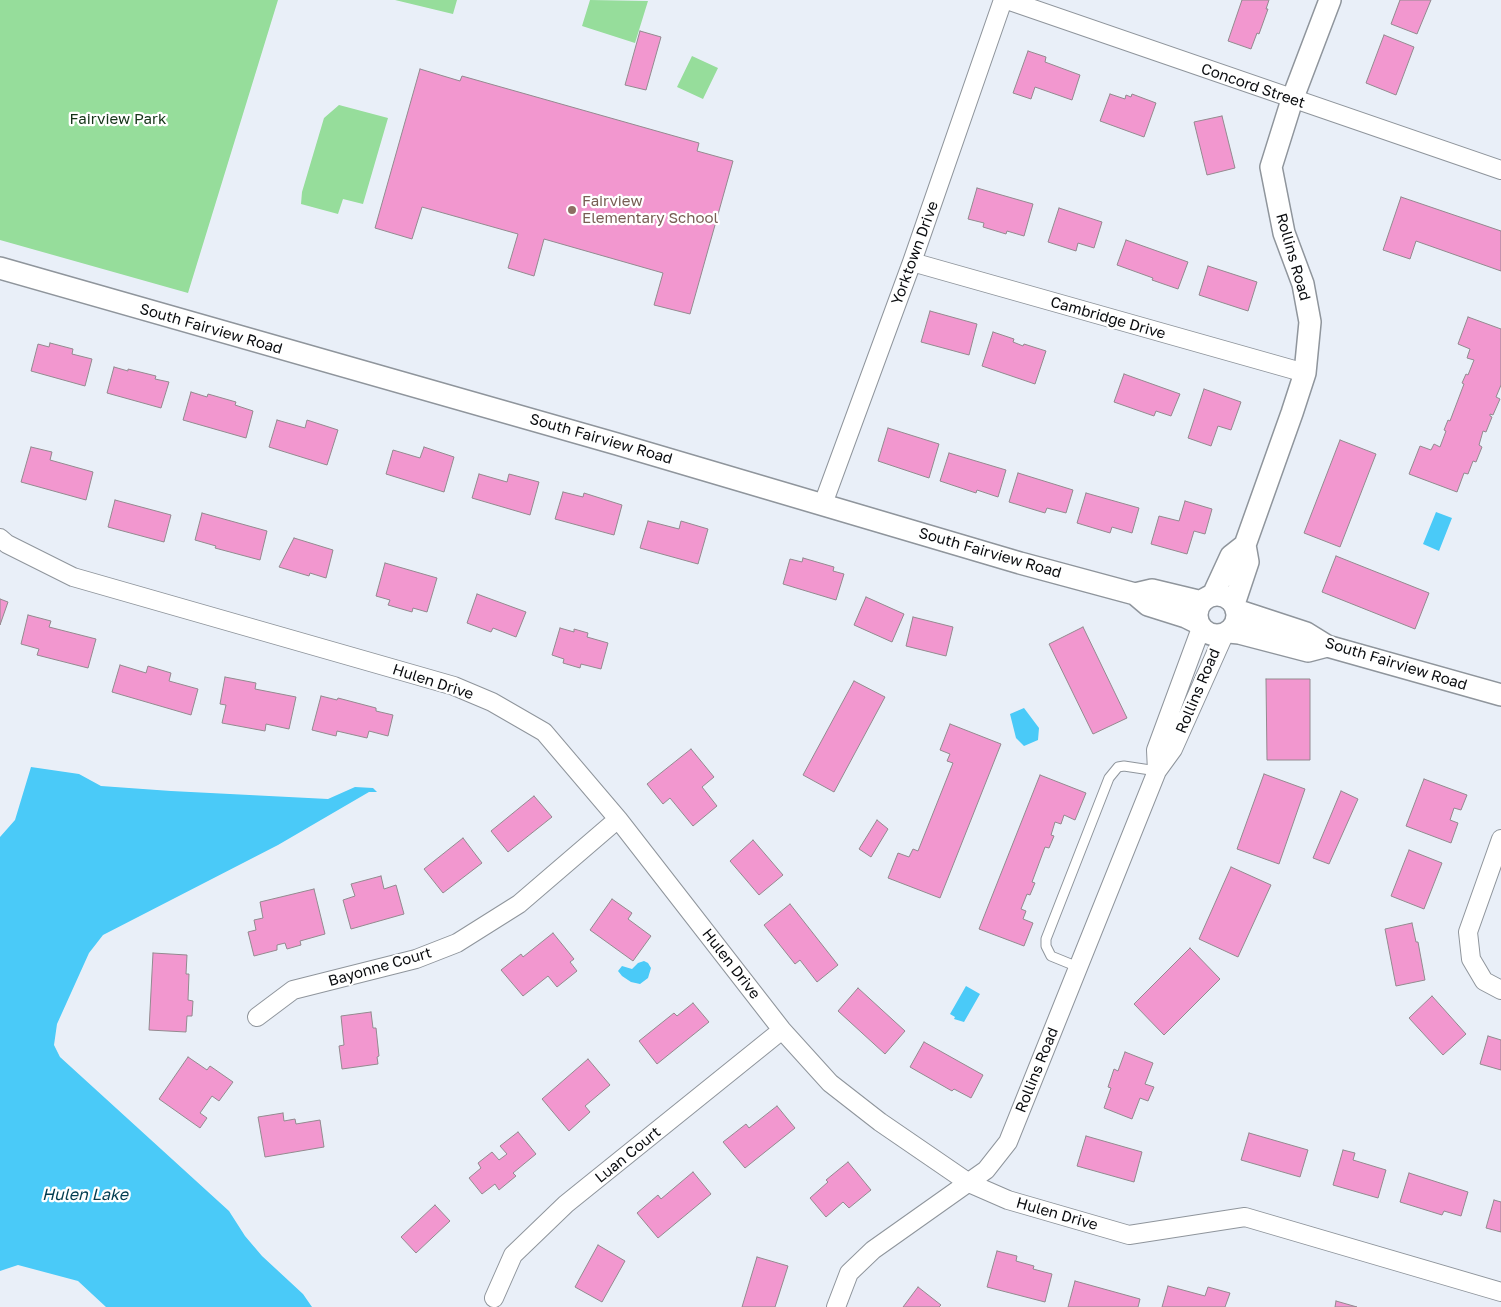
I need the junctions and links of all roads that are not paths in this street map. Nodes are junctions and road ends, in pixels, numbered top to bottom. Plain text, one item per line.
1 (1003, 0) edge
2 (1007, 0) edge
3 (1330, 0) edge
4 (1292, 100) junction
5 (1501, 170) edge
6 (912, 262) junction
7 (0, 268) edge
8 (1305, 373) junction
9 (823, 504) junction
10 (0, 538) edge
11 (1246, 545) junction
12 (1135, 594) junction
13 (1207, 598) junction
14 (1235, 607) junction
15 (1200, 626) junction
16 (1226, 633) junction
17 (1327, 646) junction
18 (1501, 695) edge
19 (1157, 771) junction
20 (618, 820) junction
21 (1501, 839) edge
22 (1078, 967) junction
23 (1501, 990) edge
24 (257, 1017) dead end
25 (782, 1030) junction
26 (969, 1183) junction
27 (1501, 1292) edge
28 (494, 1298) dead end
29 (836, 1307) edge

1 - 6 street, Yorktown Drive
2 - 4 street, Concord Street
3 - 4 street, Rollins Road
4 - 5 street, Concord Street
4 - 8 street, Rollins Road
6 - 8 street, Cambridge Drive
6 - 9 street, Yorktown Drive
7 - 9 street, South Fairview Road
8 - 11 street, Rollins Road
9 - 12 street, South Fairview Road
10 - 20 street, Hulen Drive
11 - 13 street, Rollins Road
11 - 14 street, Rollins Road
12 - 13 street, South Fairview Road
12 - 15 street
13 - 14 street
13 - 15 street
14 - 16 street
14 - 17 street, South Fairview Road
15 - 16 street
15 - 19 street, Rollins Road
16 - 17 street
16 - 19 street, Rollins Road
17 - 18 street, South Fairview Road
19 - 22 street, Rollins Road
19 - 22 lane
20 - 24 street, Bayonne Court
20 - 25 street, Hulen Drive
21 - 23 street
22 - 26 street, Rollins Road
25 - 26 street, Hulen Drive
25 - 28 street, Luan Court
26 - 27 street, Hulen Drive
26 - 29 street, Rollins Road

